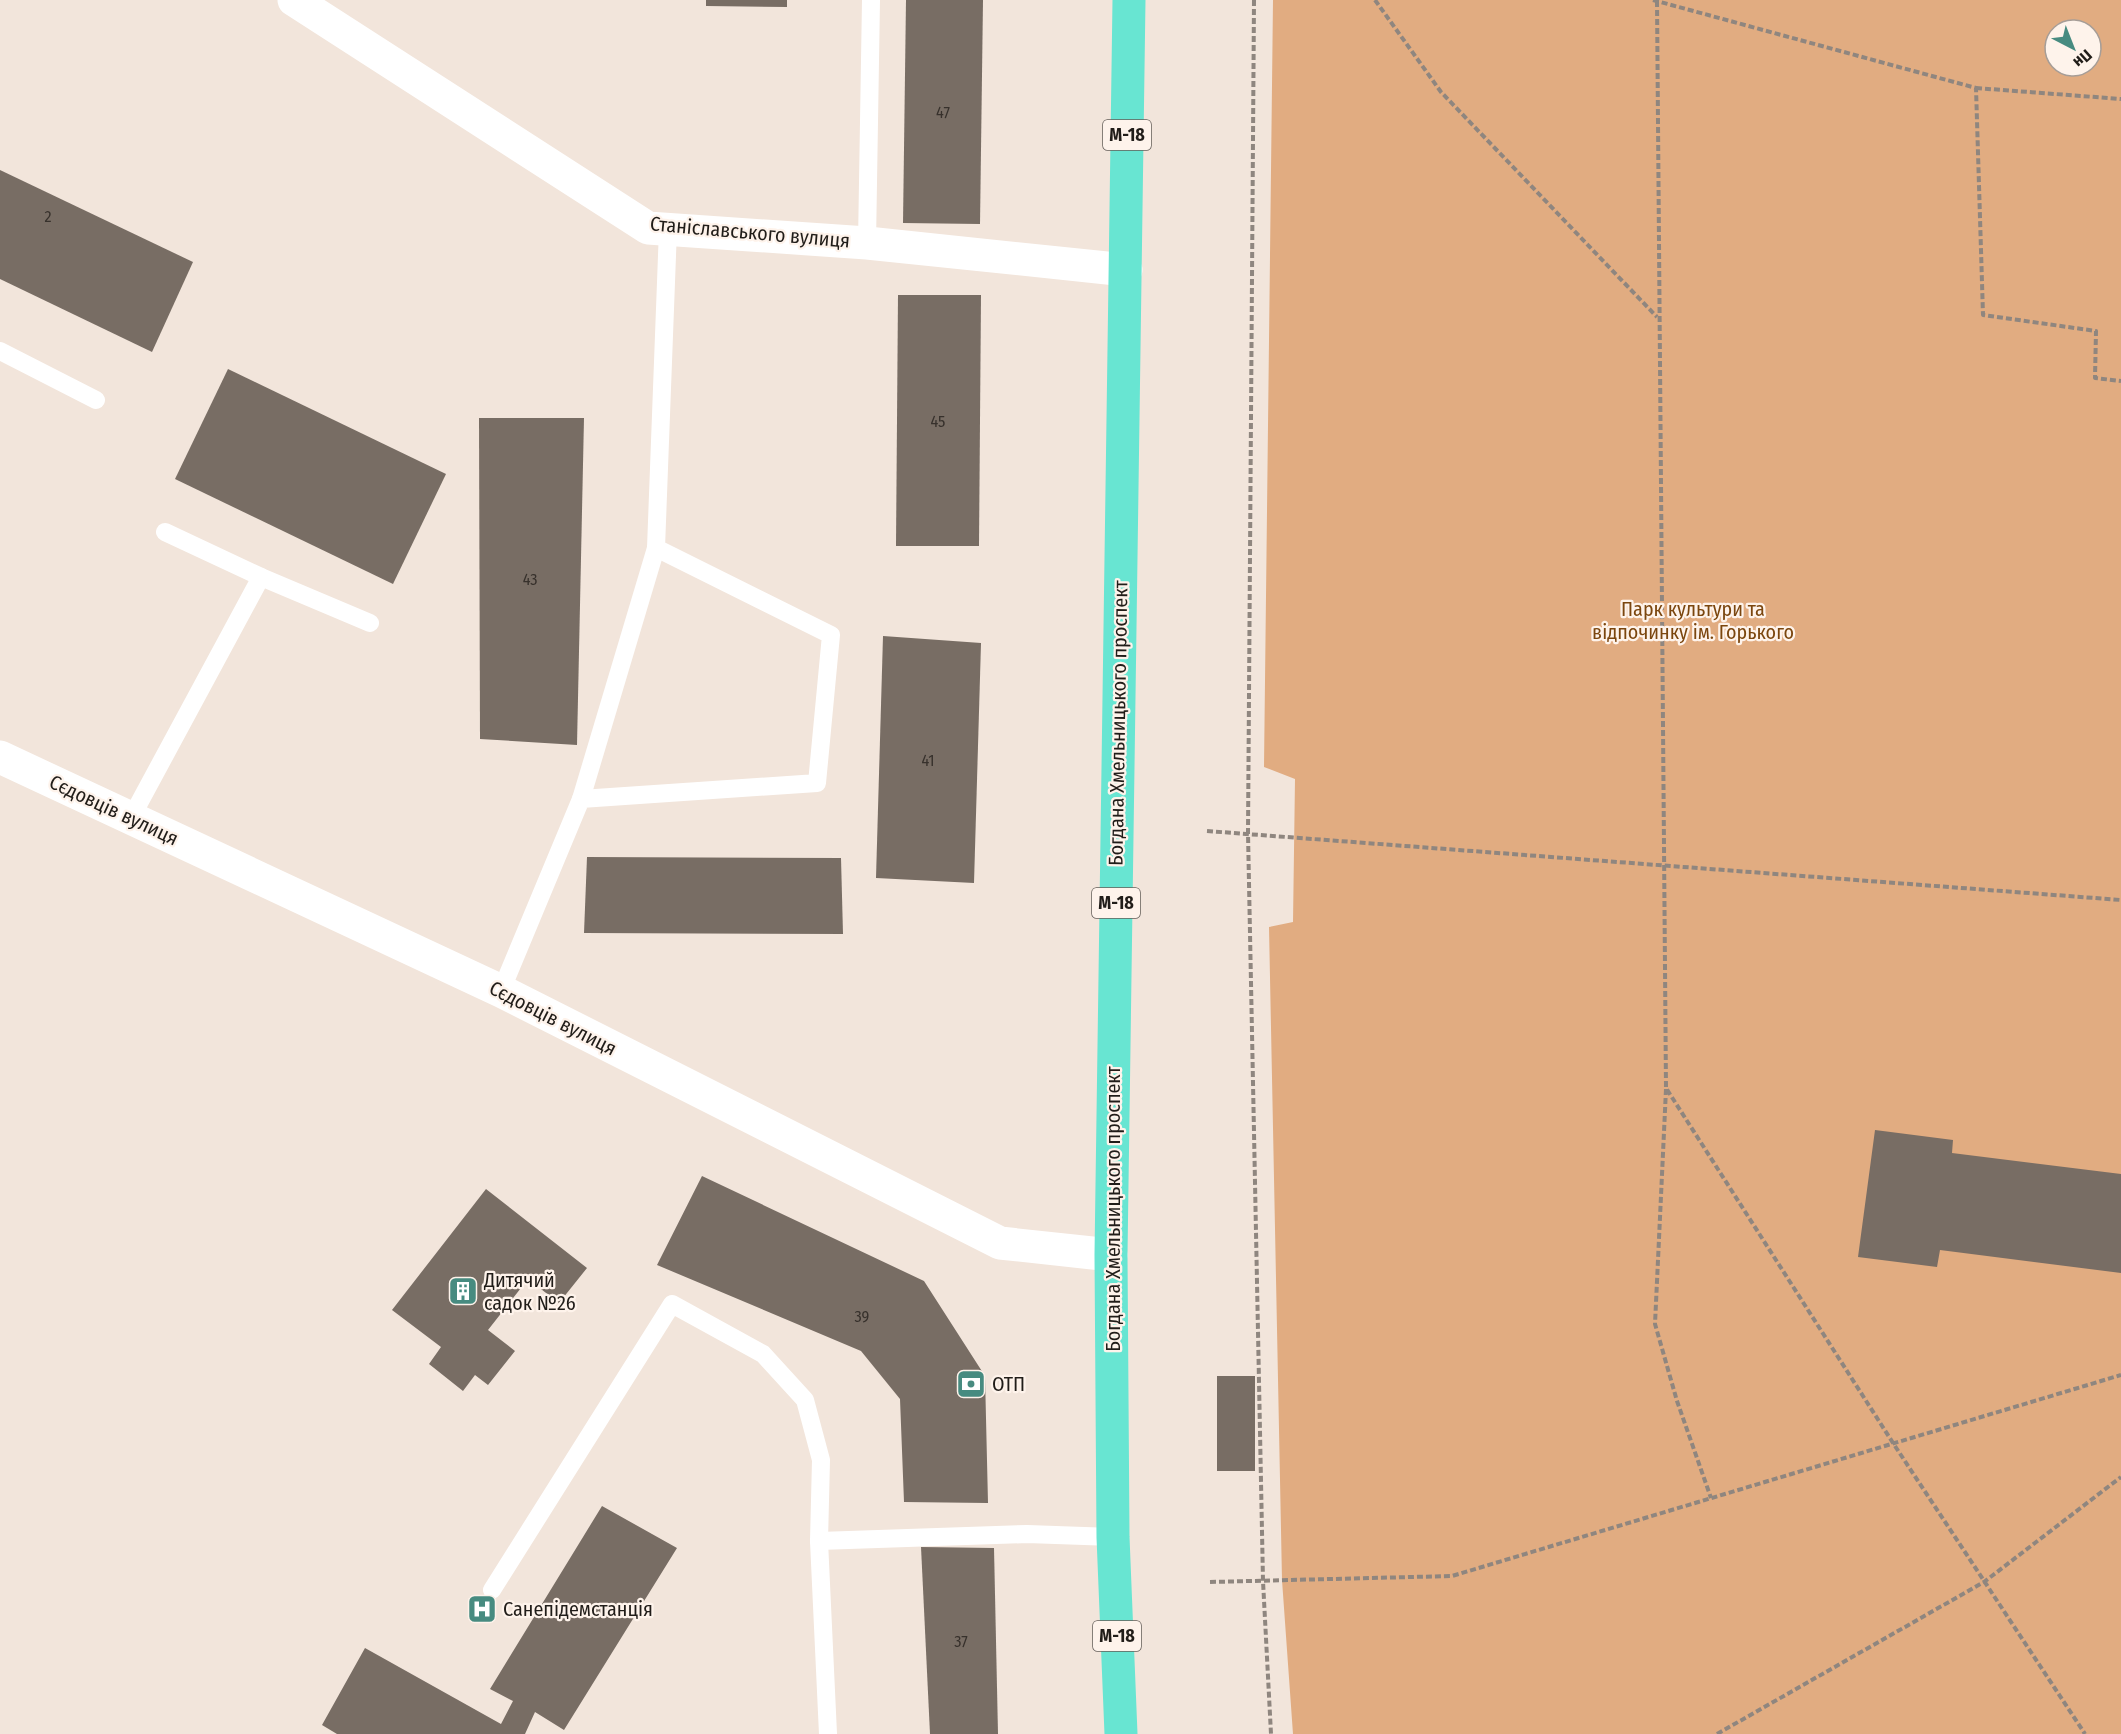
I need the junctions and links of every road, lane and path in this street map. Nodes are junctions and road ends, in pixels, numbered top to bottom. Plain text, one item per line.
1 (294, 0) edge
2 (871, 0) edge
3 (1129, 0) edge
4 (1254, 0) edge
5 (1375, 0) edge
6 (1655, 1) edge
7 (1976, 88) junction
8 (2121, 99) edge
9 (668, 229) junction
10 (867, 243) junction
11 (1126, 270) junction
12 (1658, 318) junction
13 (0, 351) edge
14 (2121, 381) edge
15 (96, 400) dead end
16 (165, 532) dead end
17 (656, 548) junction
18 (261, 577) junction
19 (370, 623) dead end
20 (0, 757) edge
21 (580, 799) junction
22 (131, 818) junction
23 (1207, 831) dead end
24 (1248, 833) junction
25 (1663, 864) junction
26 (2121, 900) edge
27 (501, 991) junction
28 (1666, 1088) junction
29 (1111, 1255) junction
30 (2121, 1375) edge
31 (1893, 1443) junction
32 (2121, 1478) edge
33 (1711, 1499) junction
34 (1113, 1537) junction
35 (819, 1541) junction
36 (1263, 1581) junction
37 (1210, 1582) dead end
38 (1984, 1582) junction
39 (492, 1590) dead end
40 (828, 1734) edge
41 (1121, 1734) edge
42 (1272, 1734) edge
43 (1717, 1734) edge
44 (2085, 1734) edge

1 - 9 street, Станіславського вулиця
2 - 10 lane
3 - 11 highway, Богдана Хмельницького проспект / М-18
4 - 24 path
5 - 12 path
6 - 7 path
6 - 12 path
7 - 8 path
7 - 14 path
9 - 10 street, Станіславського вулиця
9 - 17 lane
10 - 11 street, Станіславського вулиця
11 - 29 highway, Богдана Хмельницького проспект / М-18
12 - 25 path
13 - 15 lane
16 - 18 lane
17 - 21 lane
17 - 21 lane
18 - 19 lane
18 - 22 lane
20 - 22 street, Сєдовців вулиця
21 - 27 lane
22 - 27 street, Сєдовців вулиця
23 - 24 path
24 - 25 path
24 - 36 path
25 - 26 path
25 - 28 path
27 - 29 street, Сєдовців вулиця
28 - 31 path
28 - 33 path
29 - 34 highway, Богдана Хмельницького проспект / М-18
30 - 31 path
31 - 33 path
31 - 38 path
32 - 38 path
33 - 36 path
34 - 35 lane
34 - 41 highway, Богдана Хмельницького проспект / М-18
35 - 39 lane
35 - 40 lane
36 - 37 path
36 - 42 path
38 - 43 path
38 - 44 path

